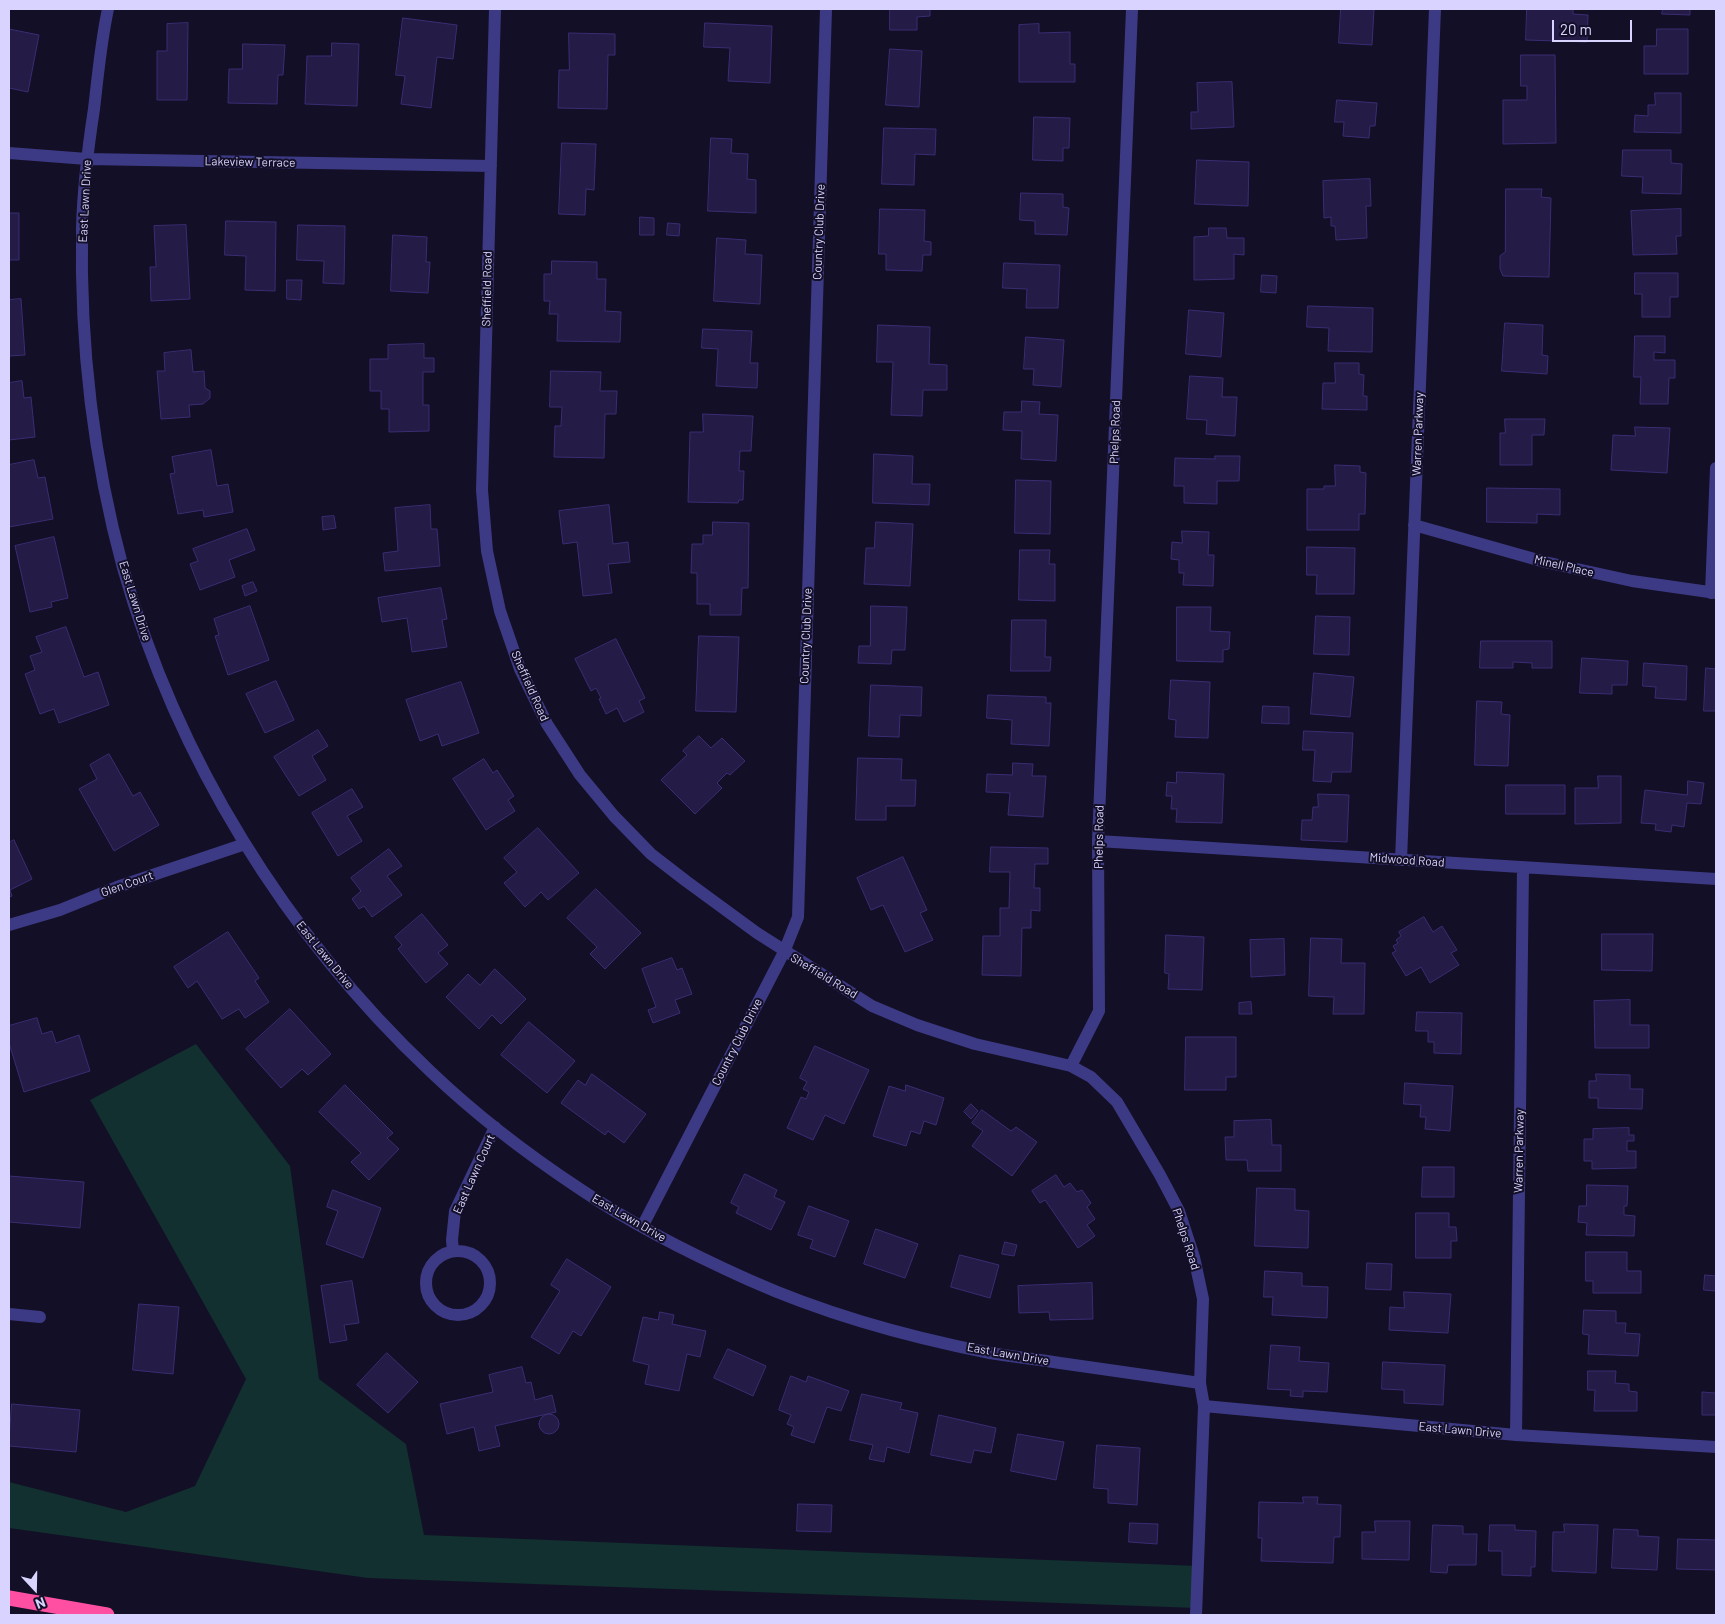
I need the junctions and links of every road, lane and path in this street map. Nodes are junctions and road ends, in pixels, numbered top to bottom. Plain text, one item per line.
1 (108, 9) edge
2 (495, 9) edge
3 (826, 9) edge
4 (1132, 9) edge
5 (1435, 9) edge
6 (9, 153) edge
7 (87, 159) junction
8 (490, 166) junction
9 (1716, 468) edge
10 (1414, 525) junction
11 (1714, 593) edge
12 (1098, 841) junction
13 (245, 844) junction
14 (1401, 860) junction
15 (1523, 868) junction
16 (1716, 879) edge
17 (9, 926) edge
18 (784, 952) junction
19 (1071, 1066) junction
20 (495, 1128) junction
21 (642, 1227) junction
22 (454, 1251) junction
23 (9, 1314) edge
24 (40, 1317) dead end
25 (1200, 1383) junction
26 (1204, 1406) junction
27 (1516, 1435) junction
28 (1716, 1448) edge
29 (9, 1598) edge
30 (107, 1615) edge
31 (1196, 1615) edge

1 - 7 street, East Lawn Drive
2 - 8 street, Sheffield Road
3 - 18 street, Country Club Drive
4 - 12 street, Phelps Road
5 - 10 street, Warren Parkway
6 - 7 street, Lakeview Terrace
7 - 8 street, Lakeview Terrace
7 - 13 street, East Lawn Drive
8 - 18 street, Sheffield Road
9 - 11 street
10 - 11 street, Minell Place
10 - 14 street, Warren Parkway
12 - 14 street, Midwood Road
12 - 19 street, Phelps Road
13 - 17 street, Glen Court
13 - 20 street, East Lawn Drive
14 - 15 street, Midwood Road
15 - 16 street, Midwood Road
15 - 27 street, Warren Parkway
18 - 19 street, Sheffield Road
18 - 21 street, Country Club Drive
19 - 25 street, Phelps Road
20 - 21 street, East Lawn Drive
20 - 22 street, East Lawn Court
21 - 25 street, East Lawn Drive
22 - 22 street
23 - 24 street
25 - 26 street, Phelps Road
26 - 27 street, East Lawn Drive
26 - 31 street, Phelps Road
27 - 28 street, East Lawn Drive
29 - 30 highway

